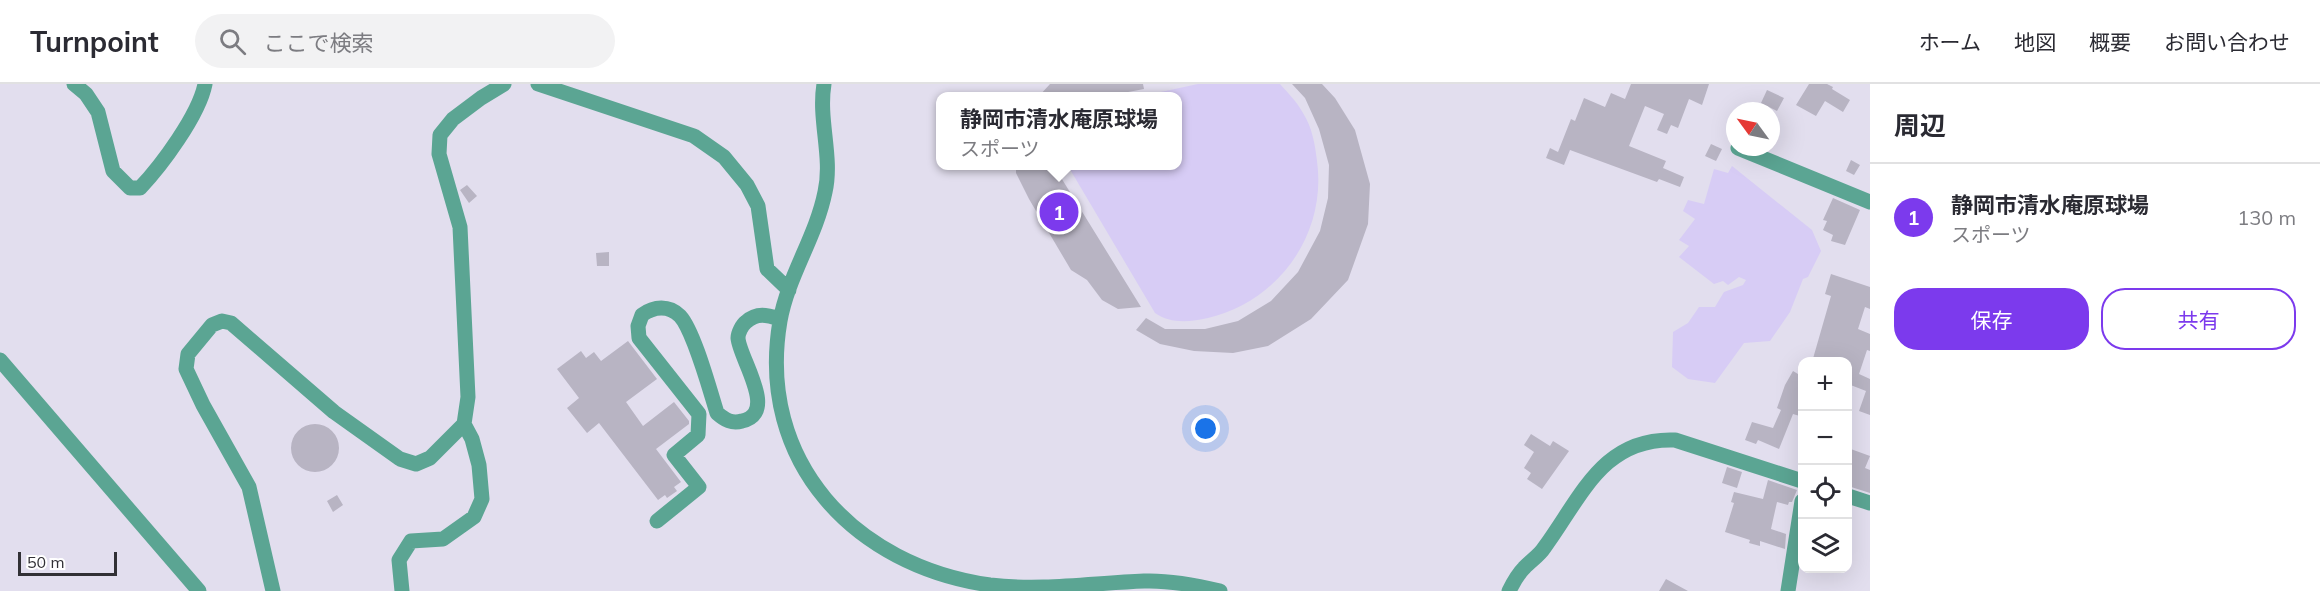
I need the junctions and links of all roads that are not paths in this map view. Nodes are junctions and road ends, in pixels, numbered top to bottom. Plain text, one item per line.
1 (74, 84) edge
2 (205, 84) edge
3 (504, 84) edge
4 (538, 84) edge
5 (824, 84) edge
6 (1758, 156) edge
7 (1870, 202) edge
8 (789, 290) junction
9 (780, 319) junction
10 (0, 360) edge
11 (464, 424) junction
12 (1798, 479) edge
13 (1852, 497) edge
14 (1870, 503) edge
15 (1800, 519) edge
16 (657, 521) dead end
17 (199, 591) edge
18 (273, 591) edge
19 (402, 591) edge
20 (1220, 591) edge
21 (1509, 591) edge
22 (1788, 591) edge

1 - 2 street
3 - 11 street
4 - 8 street
5 - 8 street
6 - 7 street
8 - 9 street
9 - 16 street
9 - 20 street
10 - 17 street
11 - 18 street
11 - 19 street
12 - 21 street
13 - 14 street
15 - 22 street

